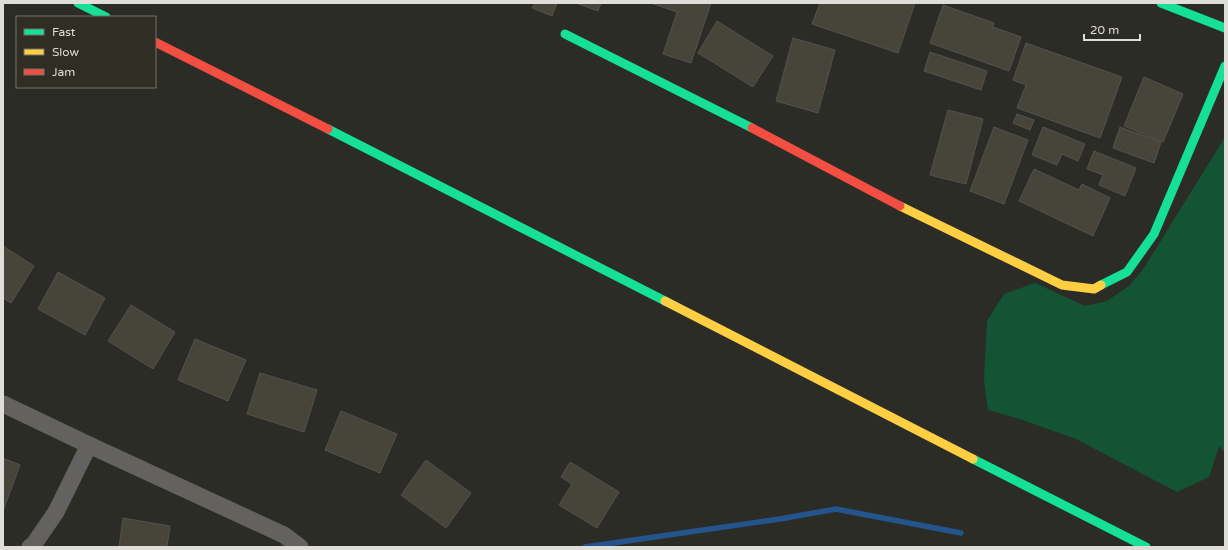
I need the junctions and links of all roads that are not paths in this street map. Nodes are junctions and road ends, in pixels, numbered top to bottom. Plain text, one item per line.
1 (78, 3) edge
2 (1161, 3) edge
3 (104, 16) edge
4 (1225, 28) edge
5 (565, 34) dead end
6 (156, 43) edge
7 (1225, 66) edge
8 (3, 404) edge
9 (89, 445) junction
10 (30, 547) edge
11 (300, 547) edge
12 (1146, 547) edge

1 - 3 main road
2 - 4 main road
5 - 7 main road
6 - 12 main road
8 - 9 street
9 - 10 street
9 - 11 street

